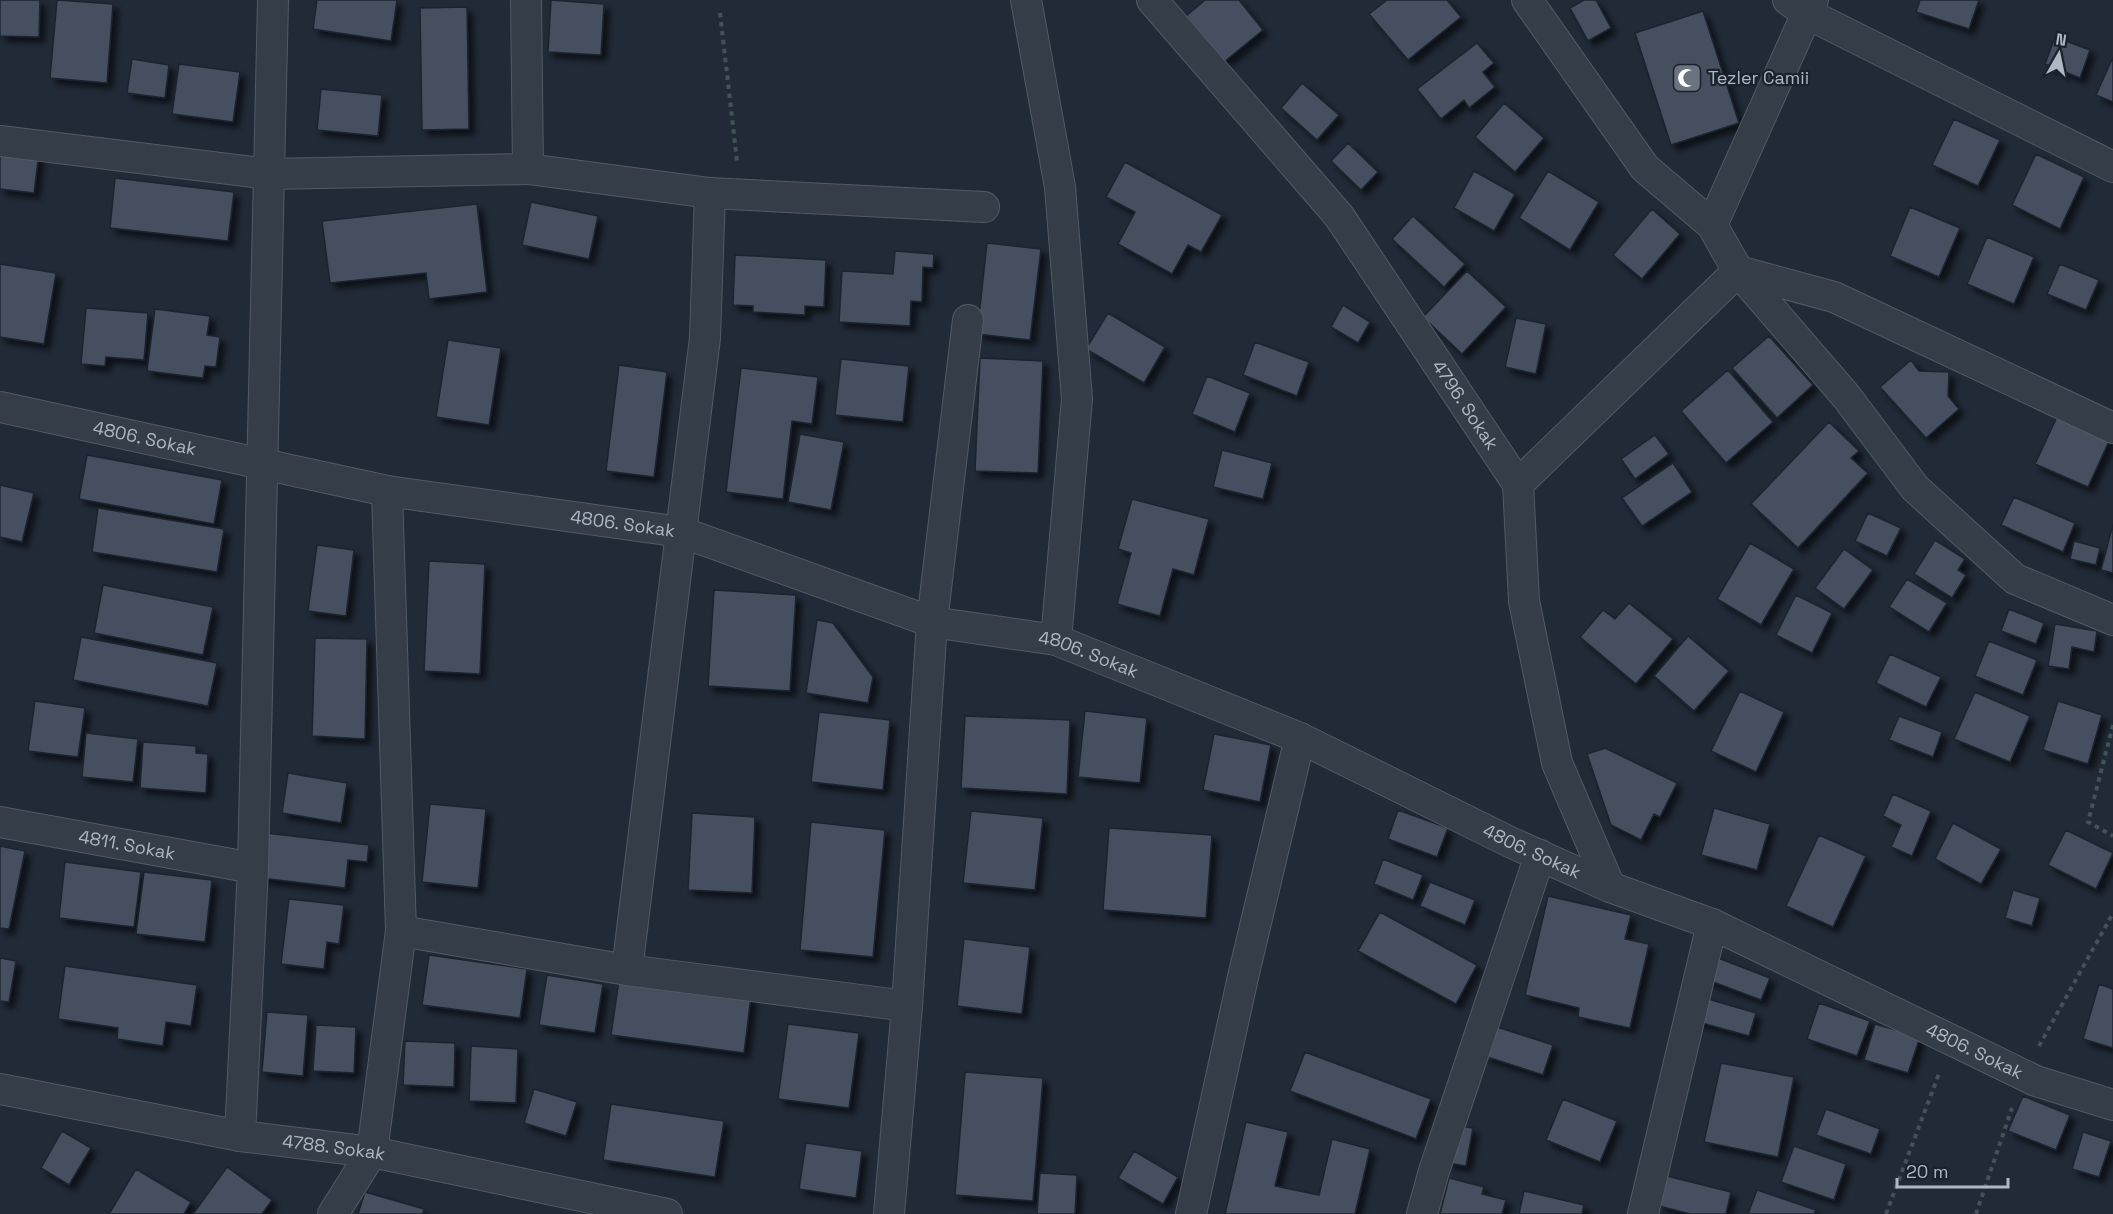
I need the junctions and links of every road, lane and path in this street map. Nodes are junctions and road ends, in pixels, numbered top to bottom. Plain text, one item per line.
1 (273, 0) edge
2 (526, 0) edge
3 (1026, 0) edge
4 (1152, 0) edge
5 (1527, 0) edge
6 (1803, 5) edge
7 (720, 13) dead end
8 (0, 141) edge
9 (2113, 167) edge
10 (528, 169) junction
11 (270, 174) junction
12 (710, 193) junction
13 (740, 195) junction
14 (984, 207) dead end
15 (1712, 225) junction
16 (1738, 271) junction
17 (968, 320) dead end
18 (0, 407) edge
19 (2113, 428) edge
20 (263, 463) junction
21 (1518, 484) junction
22 (387, 491) junction
23 (681, 532) junction
24 (2113, 620) edge
25 (932, 622) junction
26 (1056, 640) junction
27 (2113, 725) edge
28 (1300, 738) junction
29 (0, 822) edge
30 (2113, 836) edge
31 (1540, 855) junction
32 (253, 868) junction
33 (1610, 887) junction
34 (2113, 913) edge
35 (1712, 924) junction
36 (401, 931) junction
37 (627, 970) junction
38 (907, 1006) junction
39 (1951, 1040) junction
40 (2023, 1075) junction
41 (0, 1089) edge
42 (2113, 1105) edge
43 (240, 1136) junction
44 (372, 1152) junction
45 (333, 1214) edge
46 (667, 1214) edge
47 (889, 1214) edge
48 (1191, 1214) edge
49 (1422, 1214) edge
50 (1643, 1214) edge
51 (1886, 1214) edge
52 (1976, 1214) edge

1 - 11 street
2 - 10 street
3 - 26 street
4 - 21 street, 4796. Sokak
5 - 15 street
6 - 9 street
6 - 15 street
7 - 13 path
8 - 11 street
10 - 11 street
10 - 12 street
11 - 20 street
12 - 13 street
12 - 23 street
13 - 14 street
15 - 16 street
16 - 19 street
16 - 21 street
16 - 24 street
17 - 25 street
18 - 20 street, 4806. Sokak
20 - 22 street, 4806. Sokak
20 - 32 street
21 - 33 street
22 - 23 street, 4806. Sokak
22 - 36 street
23 - 25 street, 4806. Sokak
23 - 37 street
25 - 26 street, 4806. Sokak
25 - 38 street
26 - 28 street, 4806. Sokak
27 - 30 path
28 - 31 street, 4806. Sokak
28 - 48 street
29 - 32 street, 4811. Sokak
31 - 33 street, 4806. Sokak
31 - 49 street
32 - 43 street
33 - 35 street, 4806. Sokak
34 - 40 path
35 - 39 street, 4806. Sokak
35 - 50 street
36 - 37 street
36 - 44 street
37 - 38 street
38 - 47 street
39 - 40 street, 4806. Sokak
39 - 51 path
40 - 42 street, 4806. Sokak
40 - 52 path
41 - 43 street, 4788. Sokak
43 - 44 street, 4788. Sokak
44 - 45 street
44 - 46 street, 4788. Sokak

